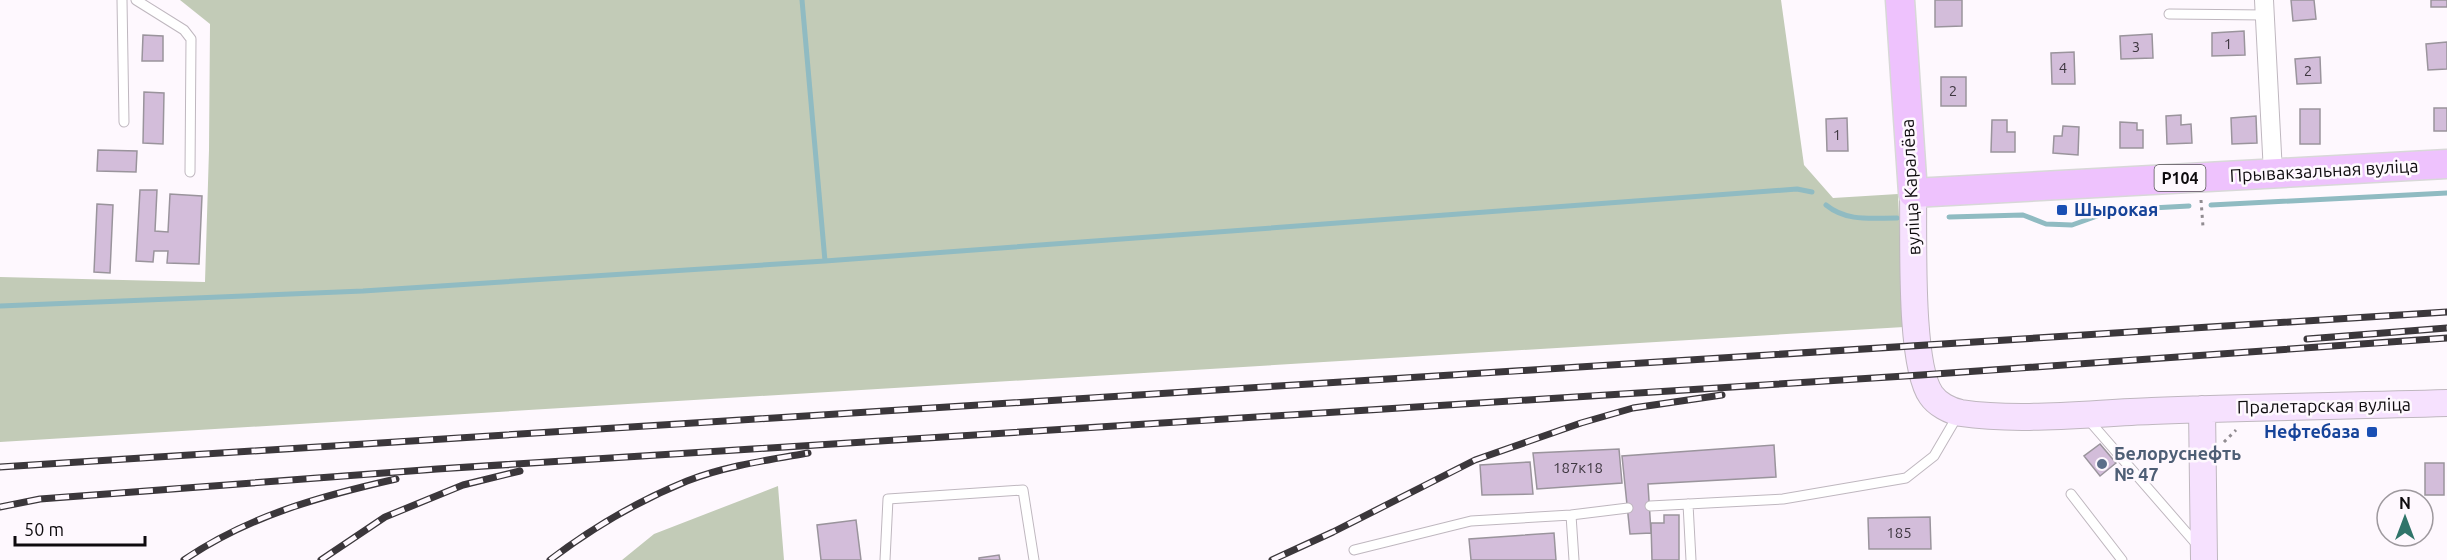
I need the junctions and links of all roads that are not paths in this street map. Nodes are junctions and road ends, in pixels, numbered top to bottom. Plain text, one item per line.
1 (122, 0) edge
2 (136, 0) edge
3 (1900, 0) edge
4 (2265, 8) edge
5 (2169, 14) dead end
6 (124, 122) dead end
7 (2447, 164) edge
8 (190, 172) dead end
9 (2273, 173) junction
10 (1912, 193) junction
11 (1922, 375) joint
12 (2447, 403) edge
13 (2202, 409) junction
14 (1959, 413) junction
15 (2082, 413) junction
16 (2071, 494) dead end
17 (1688, 504) junction
18 (1650, 506) dead end
19 (1628, 508) dead end
20 (1571, 515) junction
21 (1354, 550) dead end
22 (2204, 556) edge
23 (885, 560) edge
24 (1034, 560) edge
25 (1574, 560) edge
26 (1691, 560) edge
27 (2122, 560) edge

1 - 6 lane
2 - 8 lane
3 - 10 main road, вуліца Каралёва
4 - 5 lane
4 - 9 street
7 - 9 main road, Прывакзальная вуліца / Р104
9 - 10 main road, Прывакзальная вуліца / Р104
10 - 11 main road, вуліца Каралёва
11 - 14 main road, Пралетарская вуліца
12 - 13 main road, Пралетарская вуліца
13 - 15 main road, Пралетарская вуліца
13 - 22 main road
14 - 15 main road, Пралетарская вуліца
14 - 17 lane
15 - 22 lane
16 - 27 lane
17 - 18 lane
17 - 26 lane
19 - 20 lane
20 - 21 lane
20 - 25 lane
23 - 24 lane

